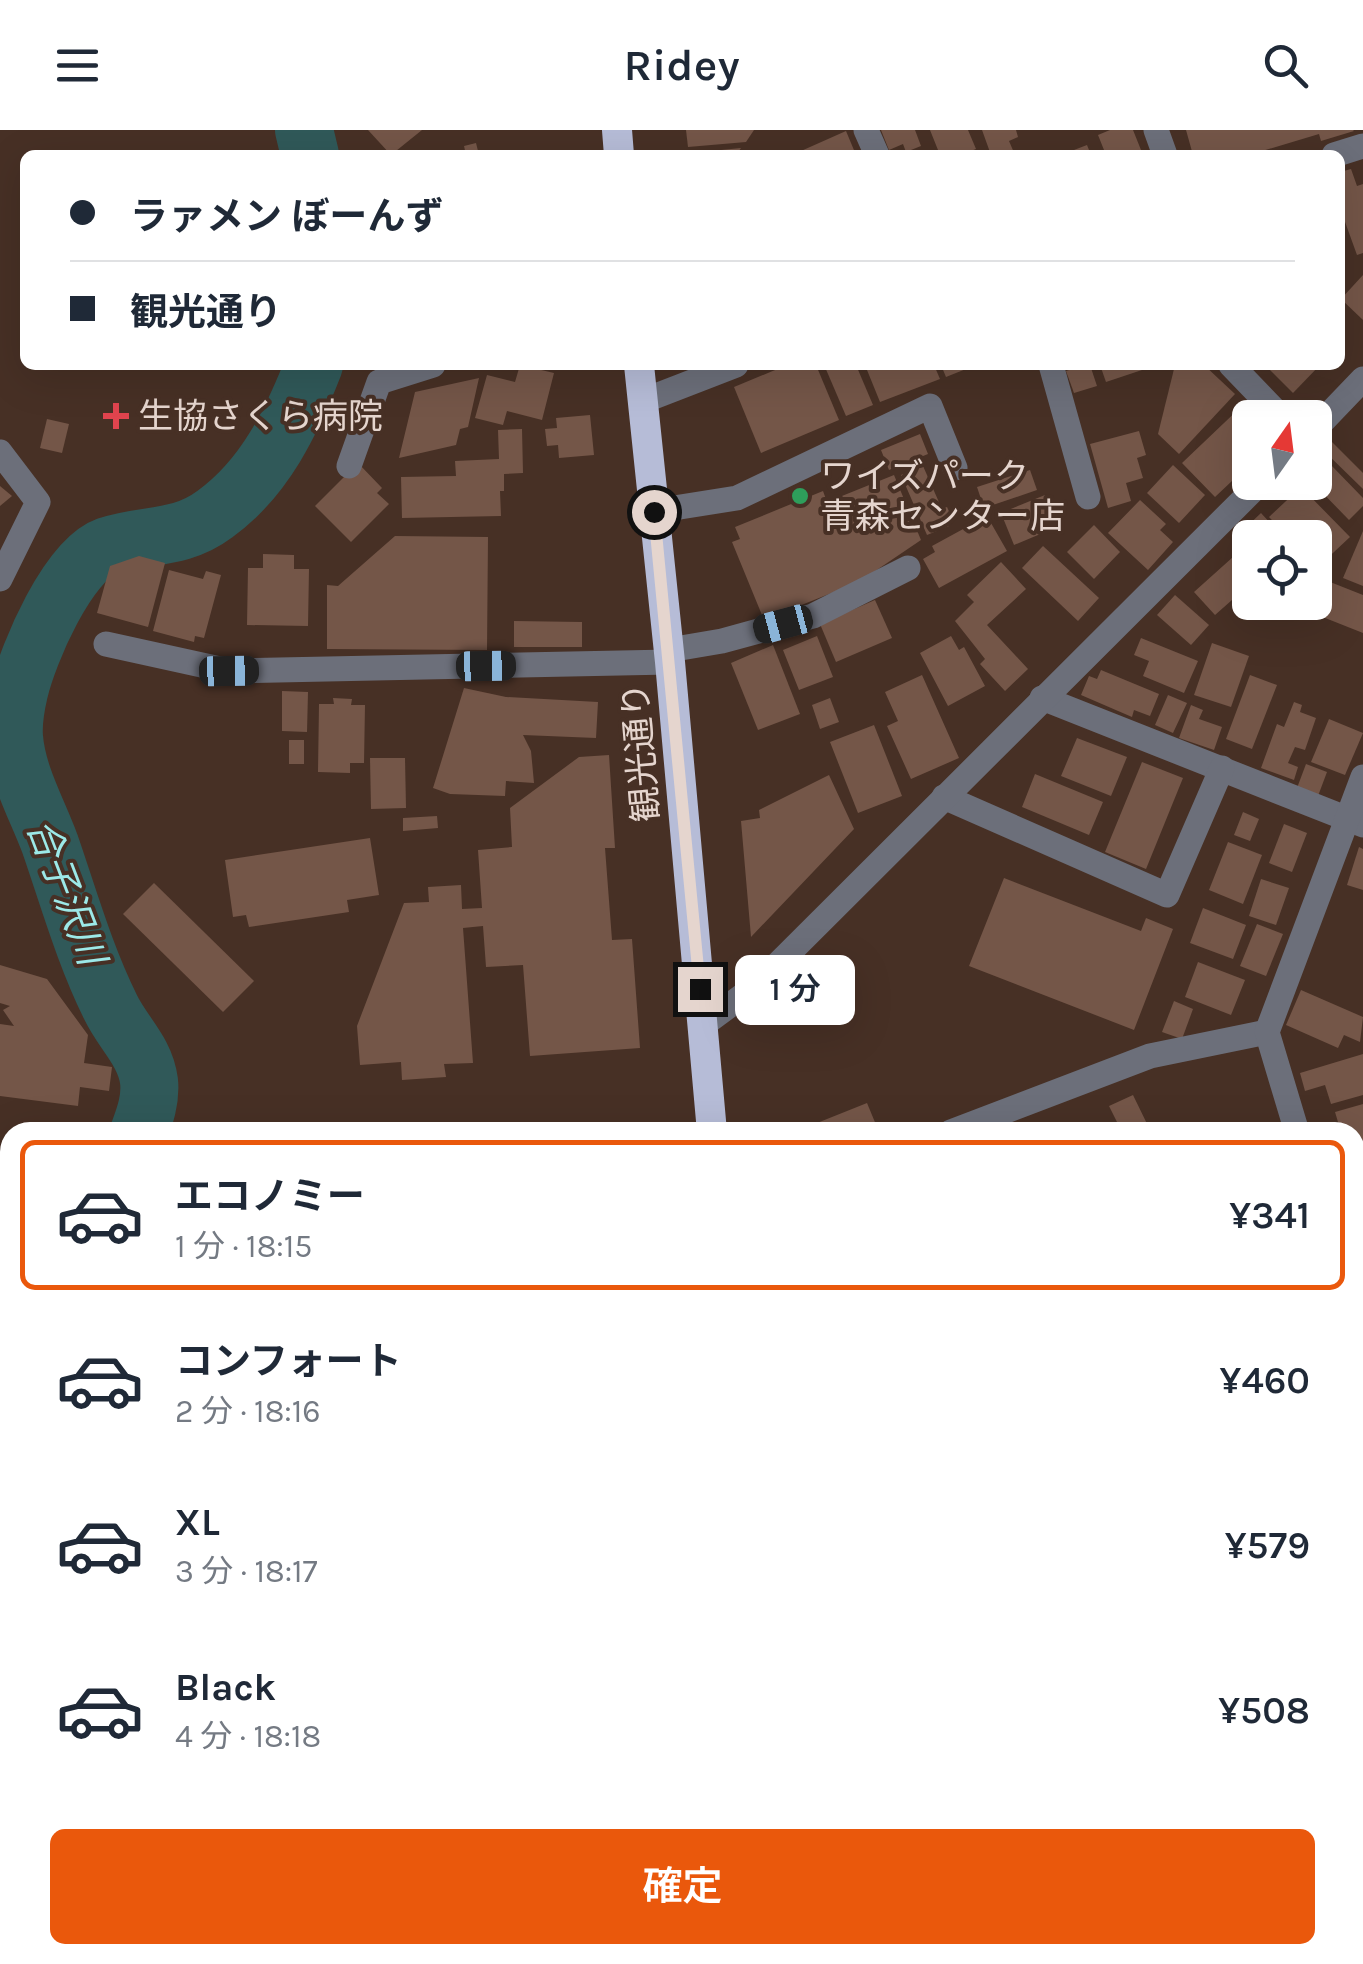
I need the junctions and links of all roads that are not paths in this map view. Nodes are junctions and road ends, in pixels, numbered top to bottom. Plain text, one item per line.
1 (417, 370) edge
2 (640, 370) edge
3 (723, 370) edge
4 (1052, 370) edge
5 (1235, 370) edge
6 (1363, 379) edge
7 (1264, 400) edge
8 (643, 401) junction
9 (1332, 411) edge
10 (0, 452) edge
11 (349, 466) dead end
12 (955, 468) dead end
13 (1088, 498) dead end
14 (1243, 500) edge
15 (654, 512) junction
16 (908, 568) dead end
17 (0, 578) edge
18 (106, 644) dead end
19 (670, 656) junction
20 (1042, 698) junction
21 (1222, 768) junction
22 (1363, 776) edge
23 (944, 797) junction
24 (1355, 821) edge
25 (703, 1026) junction
26 (1267, 1032) junction
27 (711, 1122) edge
28 (977, 1122) edge
29 (1294, 1122) edge

1 - 11 street
2 - 8 highway, 観光通り
3 - 8 street
4 - 13 street
5 - 7 street
6 - 9 street
8 - 15 highway, 観光通り
10 - 17 street
12 - 15 street
14 - 20 street
15 - 19 highway, 観光通り
16 - 19 street
18 - 19 street
19 - 25 highway, 観光通り
20 - 21 street
20 - 23 street
21 - 23 street
21 - 24 street
22 - 24 street
23 - 25 street
24 - 26 street
25 - 27 highway, 観光通り
26 - 28 street
26 - 29 street

